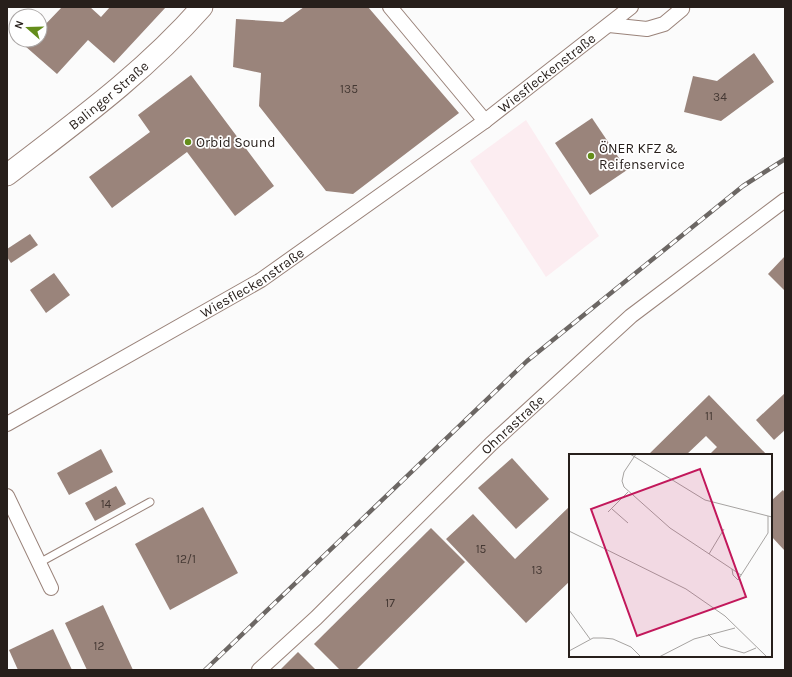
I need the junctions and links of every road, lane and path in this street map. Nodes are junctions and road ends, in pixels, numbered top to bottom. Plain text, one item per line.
1 (202, 7) edge
2 (390, 7) edge
3 (631, 7) edge
4 (681, 7) edge
5 (609, 25) junction
6 (485, 121) junction
7 (7, 175) edge
8 (785, 200) edge
9 (7, 424) edge
10 (7, 496) edge
11 (150, 502) dead end
12 (39, 563) junction
13 (51, 588) dead end
14 (259, 670) edge

1 - 7 main road, Balinger Straße
2 - 6 street, Wiesfleckenstraße
3 - 5 street, Wiesfleckenstraße
4 - 5 street, Wiesfleckenstraße
5 - 6 street, Wiesfleckenstraße
6 - 9 street, Wiesfleckenstraße
8 - 14 street, Ohnrastraße
10 - 12 street
11 - 12 lane
12 - 13 street

